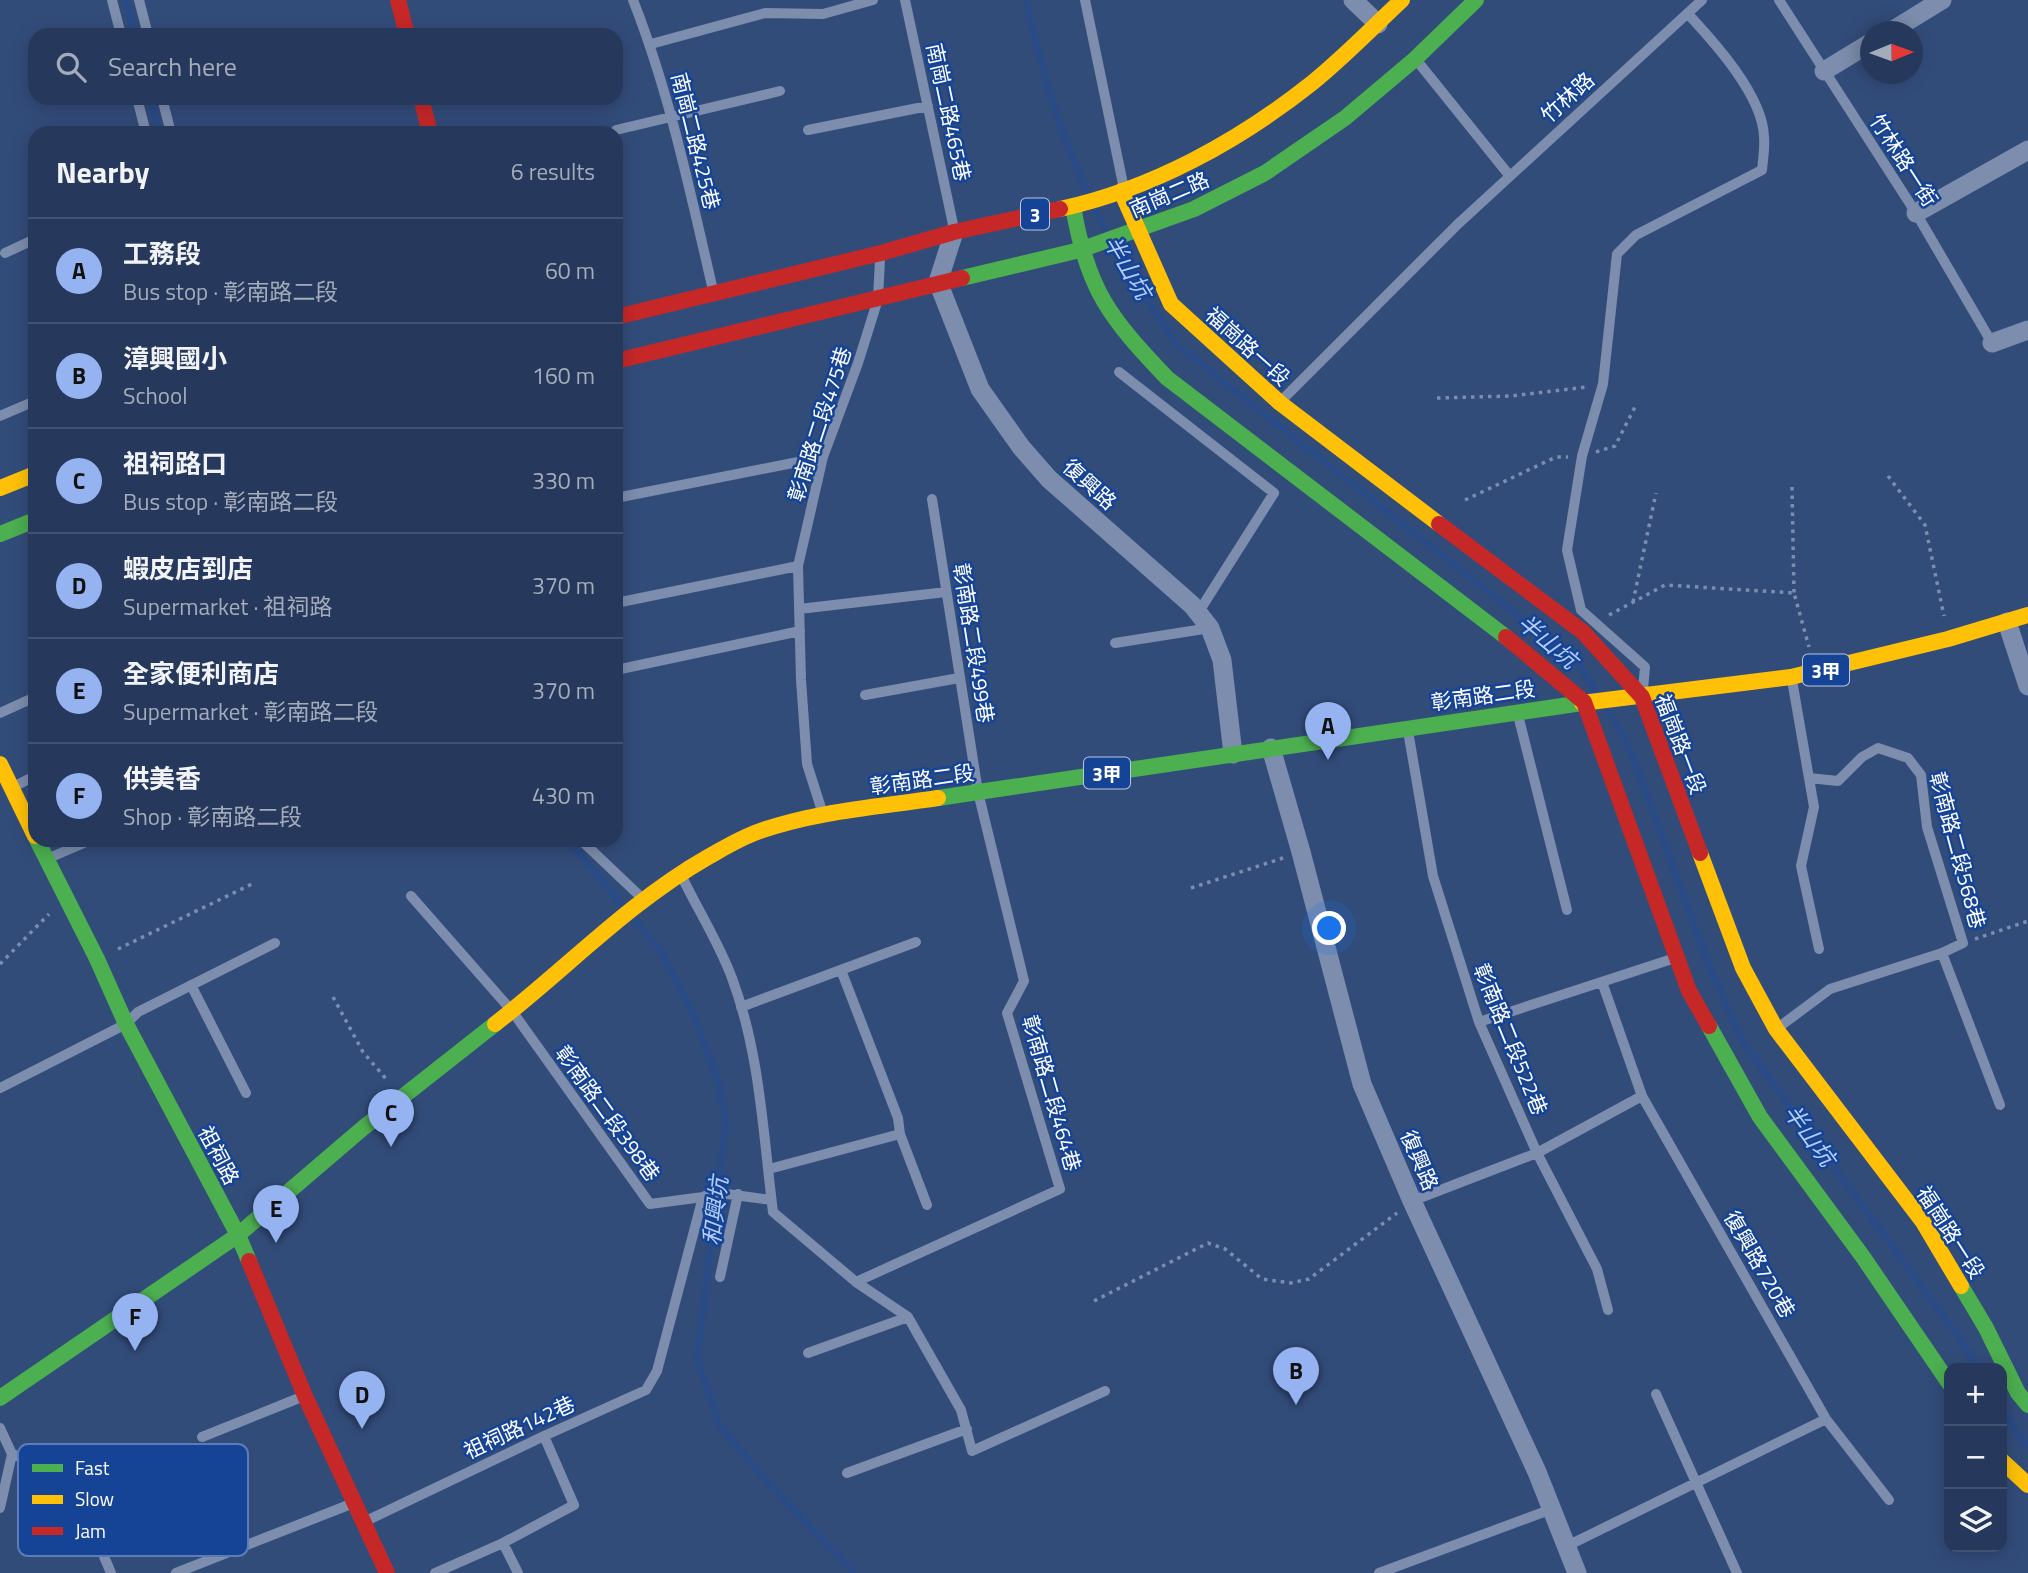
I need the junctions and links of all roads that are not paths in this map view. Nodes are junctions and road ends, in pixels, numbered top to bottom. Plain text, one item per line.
1 (112, 0) edge
2 (139, 0) edge
3 (398, 0) edge
4 (633, 0) edge
5 (873, 0) edge
6 (905, 0) edge
7 (1085, 0) edge
8 (1353, 0) edge
9 (1402, 0) edge
10 (1476, 0) edge
11 (1702, 0) edge
12 (1779, 0) edge
13 (1942, 0) edge
14 (1688, 14) junction
15 (1908, 21) edge
16 (1378, 24) junction
17 (119, 28) edge
18 (146, 28) edge
19 (405, 28) edge
20 (650, 44) junction
21 (1860, 50) edge
22 (1415, 59) junction
23 (1824, 71) junction
24 (780, 92) dead end
25 (139, 105) edge
26 (164, 105) edge
27 (423, 105) edge
28 (928, 106) junction
29 (672, 116) junction
30 (144, 126) edge
31 (169, 126) edge
32 (428, 126) edge
33 (623, 128) edge
34 (808, 130) dead end
35 (2028, 150) edge
36 (1509, 175) junction
37 (1121, 191) junction
38 (1073, 206) junction
39 (1916, 213) junction
40 (954, 232) junction
41 (1137, 232) junction
42 (28, 242) edge
43 (1080, 250) junction
44 (5, 253) dead end
45 (881, 253) junction
46 (938, 282) junction
47 (714, 293) junction
48 (878, 299) junction
49 (623, 315) edge
50 (2028, 330) edge
51 (1992, 343) joint
52 (623, 359) edge
53 (1119, 372) dead end
54 (1280, 403) junction
55 (28, 404) edge
56 (0, 416) edge
57 (823, 457) junction
58 (28, 477) edge
59 (0, 488) edge
60 (623, 497) edge
61 (932, 499) dead end
62 (28, 523) edge
63 (0, 534) edge
64 (799, 566) junction
65 (946, 592) junction
66 (623, 602) edge
67 (799, 609) junction
68 (2028, 615) edge
69 (1204, 621) junction
70 (2007, 622) junction
71 (800, 631) junction
72 (1115, 643) dead end
73 (623, 669) edge
74 (1791, 677) junction
75 (959, 678) junction
76 (2028, 686) edge
77 (864, 695) dead end
78 (1642, 697) junction
79 (28, 700) edge
80 (1592, 701) junction
81 (1517, 711) junction
82 (0, 713) edge
83 (1407, 727) junction
84 (1271, 748) junction
85 (1233, 754) junction
86 (0, 764) edge
87 (1809, 778) junction
88 (28, 779) edge
89 (6, 790) edge
90 (978, 792) junction
91 (823, 815) junction
92 (28, 825) edge
93 (40, 847) edge
94 (75, 847) edge
95 (588, 847) edge
96 (46, 860) junction
97 (680, 873) junction
98 (411, 896) dead end
99 (640, 903) junction
100 (1567, 910) dead end
101 (916, 942) dead end
102 (275, 943) dead end
103 (1819, 949) dead end
104 (1942, 953) junction
105 (1677, 957) junction
106 (841, 970) junction
107 (1602, 982) junction
108 (191, 985) junction
109 (741, 1007) junction
110 (512, 1011) junction
111 (1479, 1022) junction
112 (126, 1024) junction
113 (1776, 1029) junction
114 (0, 1088) edge
115 (246, 1093) dead end
116 (1642, 1096) junction
117 (2000, 1105) dead end
118 (900, 1134) junction
119 (1537, 1153) junction
120 (769, 1168) junction
121 (707, 1194) junction
122 (738, 1194) junction
123 (771, 1200) junction
124 (1412, 1201) junction
125 (927, 1205) dead end
126 (238, 1235) junction
127 (720, 1278) dead end
128 (856, 1282) junction
129 (1608, 1310) dead end
130 (908, 1317) junction
131 (808, 1353) dead end
132 (1944, 1376) edge
133 (1105, 1391) dead end
134 (1656, 1395) dead end
135 (305, 1396) junction
136 (0, 1398) edge
137 (2028, 1405) edge
138 (1826, 1419) junction
139 (0, 1428) edge
140 (967, 1429) junction
141 (544, 1436) junction
142 (202, 1437) dead end
143 (12, 1454) junction
144 (18, 1456) edge
145 (2007, 1466) edge
146 (847, 1473) dead end
147 (1696, 1483) junction
148 (2028, 1485) edge
149 (1889, 1500) dead end
150 (354, 1502) junction
151 (0, 1508) edge
152 (1552, 1509) junction
153 (363, 1522) junction
154 (503, 1543) junction
155 (248, 1544) edge
156 (1567, 1546) junction
157 (104, 1556) edge
158 (219, 1556) edge
159 (111, 1573) edge
160 (176, 1573) edge
161 (387, 1573) edge
162 (435, 1573) edge
163 (518, 1573) edge
164 (1379, 1573) edge
165 (1577, 1573) edge
166 (1737, 1573) edge

1 - 17 lane
2 - 18 lane
3 - 19 main road
4 - 20 lane, 南崗二路425巷
5 - 20 lane
6 - 28 lane, 南崗二路465巷
7 - 37 lane
8 - 16 street
9 - 16 main road, 南崗二路 / 3
10 - 22 main road, 南崗二路 / 3
11 - 14 lane, 竹林路
12 - 23 lane, 竹林路一街
13 - 15 street
14 - 36 lane, 竹林路
14 - 78 lane
16 - 37 main road, 南崗二路 / 3
20 - 29 lane, 南崗二路425巷
21 - 23 street
22 - 36 lane
22 - 41 main road, 南崗二路 / 3
23 - 39 lane, 竹林路一街
24 - 29 lane
25 - 30 lane
26 - 31 lane
27 - 32 main road
28 - 34 lane
28 - 40 lane, 南崗二路465巷
29 - 33 lane
29 - 47 lane, 南崗二路425巷
35 - 39 street
36 - 54 lane, 竹林路
37 - 38 main road, 南崗二路 / 3
37 - 41 main road, 福崗路一段
38 - 40 main road, 南崗二路 / 3
38 - 43 main road
39 - 51 lane, 竹林路一街
40 - 45 main road, 南崗二路 / 3
40 - 46 street
41 - 43 main road, 南崗二路 / 3
41 - 54 main road, 福崗路一段
42 - 44 lane
43 - 46 main road, 南崗二路 / 3
43 - 80 main road
45 - 47 main road, 南崗二路 / 3
45 - 48 lane, 彰南路二段475巷
46 - 48 main road, 南崗二路 / 3
46 - 69 street, 復興路
47 - 49 main road, 南崗二路 / 3
48 - 52 main road, 南崗二路 / 3
48 - 57 lane, 彰南路二段475巷
50 - 51 street
53 - 69 lane
54 - 78 main road, 福崗路一段
55 - 56 lane
57 - 60 lane
57 - 64 lane, 彰南路二段475巷
58 - 59 main road
61 - 65 lane, 彰南路二段499巷
62 - 63 main road
64 - 66 lane
64 - 67 lane, 彰南路二段475巷
65 - 67 lane
65 - 75 lane, 彰南路二段499巷
67 - 71 lane, 彰南路二段475巷
68 - 70 main road, 彰南路二段 / 3甲
69 - 72 lane
69 - 85 street, 復興路
70 - 74 main road, 彰南路二段 / 3甲
70 - 76 street
71 - 73 lane
71 - 91 lane, 彰南路二段475巷
74 - 78 main road, 彰南路二段 / 3甲
74 - 87 lane
75 - 77 lane
75 - 90 lane, 彰南路二段499巷
78 - 80 main road, 彰南路二段 / 3甲
78 - 113 main road, 福崗路一段
79 - 82 lane
80 - 81 main road, 彰南路二段 / 3甲
80 - 105 main road
81 - 83 main road, 彰南路二段 / 3甲
81 - 100 lane
83 - 84 main road, 彰南路二段 / 3甲
83 - 111 lane, 彰南路二段522巷
84 - 85 main road, 彰南路二段 / 3甲
84 - 124 street, 復興路
85 - 90 main road, 彰南路二段 / 3甲
86 - 89 main road, 祖祠路
87 - 103 lane
87 - 104 lane, 彰南路二段568巷
88 - 89 lane
89 - 92 main road, 祖祠路
90 - 91 main road, 彰南路二段 / 3甲
90 - 128 lane, 彰南路二段464巷
91 - 97 main road, 彰南路二段 / 3甲
93 - 96 main road, 祖祠路
94 - 96 lane
95 - 99 lane
96 - 112 main road, 祖祠路
97 - 99 main road, 彰南路二段 / 3甲
97 - 109 lane
98 - 110 lane
99 - 110 main road, 彰南路二段 / 3甲
101 - 106 lane
102 - 108 lane
104 - 113 lane, 彰南路二段568巷
104 - 117 lane
105 - 107 lane
105 - 132 main road
106 - 109 lane
106 - 118 lane
107 - 111 lane
107 - 116 lane, 復興路720巷
108 - 112 lane
108 - 115 lane
109 - 120 lane
110 - 121 lane, 彰南路二段398巷
110 - 126 main road, 彰南路二段 / 3甲
111 - 119 lane, 彰南路二段522巷
112 - 114 lane
112 - 126 main road, 祖祠路
113 - 137 main road, 福崗路一段
116 - 119 lane
116 - 138 lane, 復興路720巷
118 - 120 lane
118 - 125 lane
119 - 124 lane
119 - 129 lane, 彰南路二段522巷
120 - 123 lane
121 - 122 lane, 彰南路二段398巷
121 - 141 lane, 祖祠路142巷
122 - 123 lane, 彰南路二段398巷
122 - 127 lane
123 - 128 lane
124 - 152 street, 復興路
126 - 135 main road, 祖祠路
126 - 136 main road, 彰南路二段 / 3甲
128 - 130 lane
130 - 131 lane
130 - 140 lane
133 - 140 lane
134 - 147 lane
135 - 142 lane
135 - 150 main road, 祖祠路
138 - 147 lane
138 - 149 lane, 復興路720巷
139 - 143 lane
140 - 146 lane
141 - 153 lane, 祖祠路142巷
141 - 154 lane
143 - 144 lane
143 - 151 lane
145 - 148 main road
147 - 156 lane
147 - 166 lane
150 - 153 main road, 祖祠路
150 - 155 lane
152 - 156 street, 復興路
152 - 164 lane
153 - 161 main road, 祖祠路
154 - 162 lane
154 - 163 lane
156 - 165 street, 復興路
157 - 159 lane
158 - 160 lane

